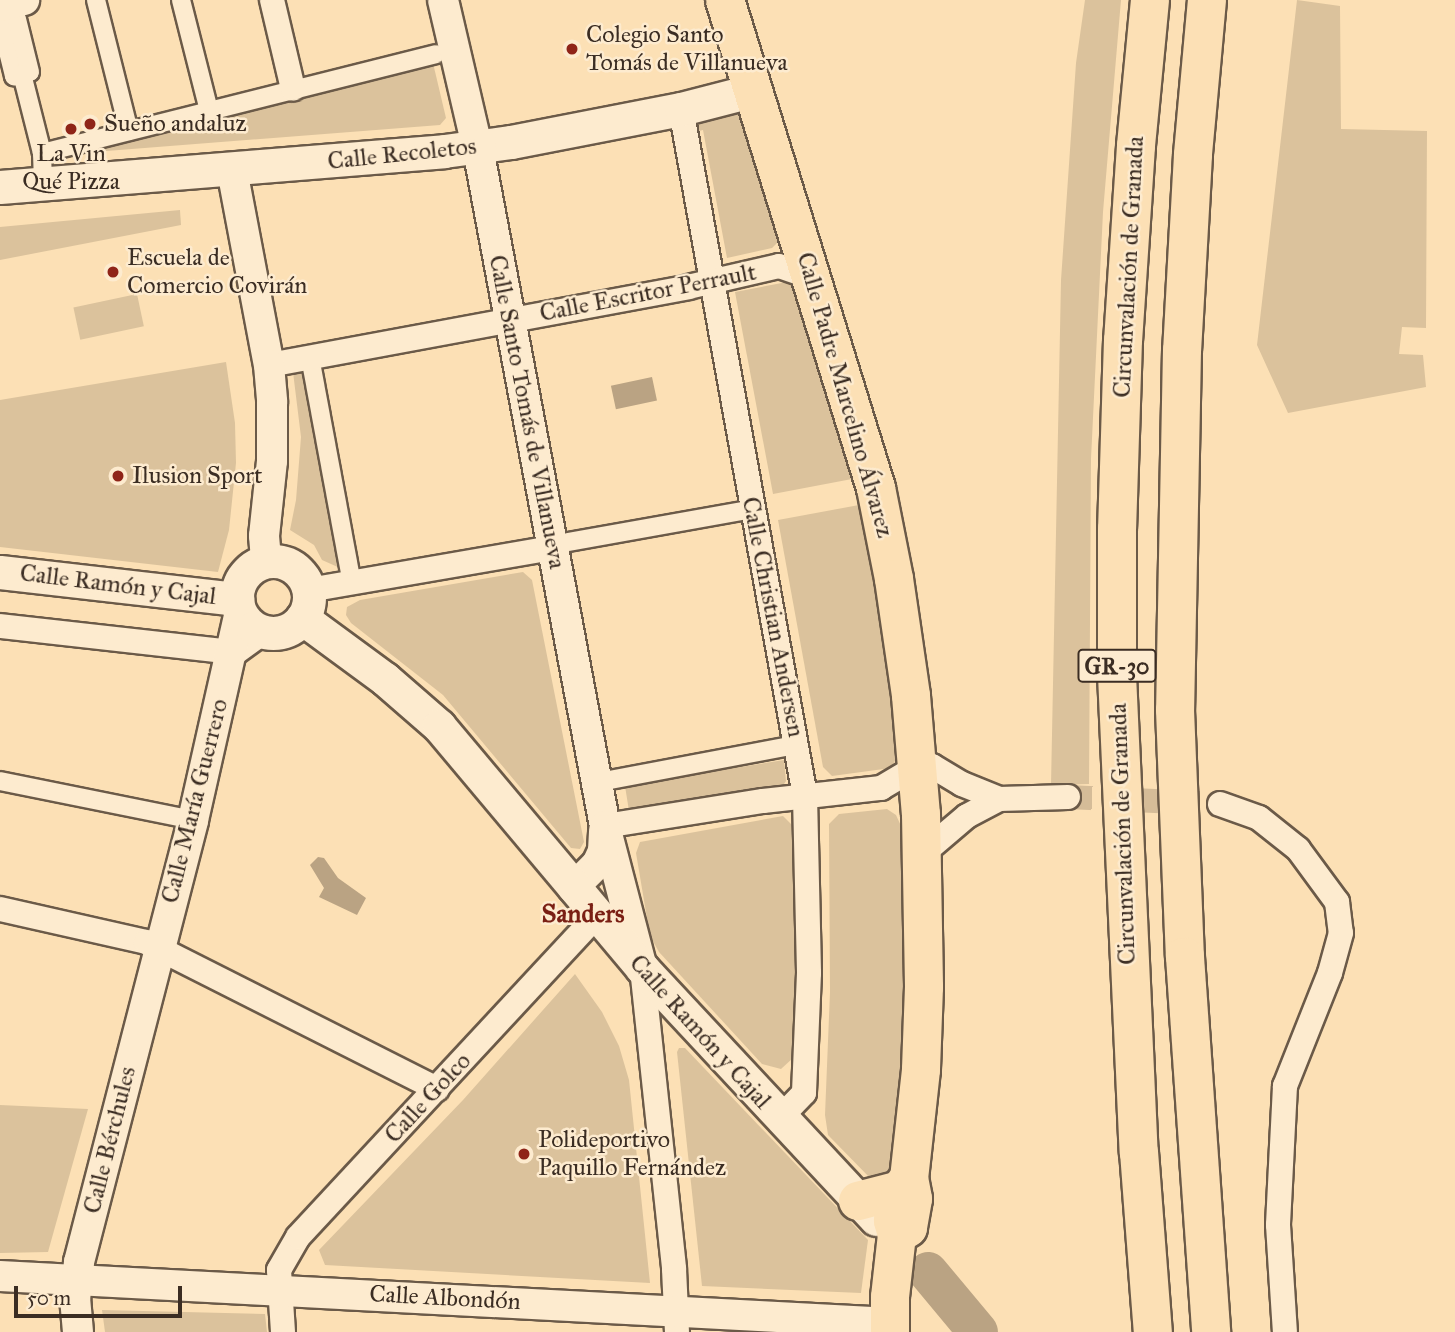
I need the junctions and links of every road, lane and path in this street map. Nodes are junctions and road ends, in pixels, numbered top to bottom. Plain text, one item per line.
1 (96, 0) edge
2 (181, 0) edge
3 (272, 0) edge
4 (443, 0) edge
5 (725, 0) edge
6 (1150, 0) edge
7 (1206, 0) edge
8 (10, 12) edge
9 (436, 54) dead end
10 (293, 89) junction
11 (755, 90) junction
12 (681, 109) junction
13 (209, 111) junction
14 (129, 131) junction
15 (477, 146) junction
16 (43, 168) junction
17 (232, 170) junction
18 (0, 187) edge
19 (798, 262) junction
20 (712, 282) junction
21 (510, 321) junction
22 (310, 357) junction
23 (269, 365) junction
24 (747, 510) dead end
25 (560, 545) junction
26 (266, 561) junction
27 (0, 572) edge
28 (352, 583) junction
29 (305, 604) junction
30 (246, 614) junction
31 (0, 626) edge
32 (231, 652) junction
33 (790, 746) dead end
34 (918, 766) junction
35 (610, 780) dead end
36 (0, 781) edge
37 (881, 788) junction
38 (805, 796) junction
39 (1068, 797) tunnel mouth
40 (999, 799) junction
41 (1220, 804) tunnel mouth
42 (921, 814) junction
43 (193, 820) junction
44 (604, 826) junction
45 (921, 855) junction
46 (573, 887) junction
47 (624, 897) junction
48 (0, 909) edge
49 (596, 916) junction
50 (158, 950) junction
51 (642, 968) junction
52 (437, 1090) junction
53 (779, 1119) junction
54 (904, 1184) junction
55 (858, 1201) junction
56 (897, 1235) junction
57 (0, 1276) edge
58 (75, 1280) junction
59 (279, 1289) junction
60 (677, 1321) edge
61 (891, 1328) edge
62 (78, 1332) edge
63 (283, 1332) edge
64 (1153, 1332) edge
65 (1212, 1332) edge
66 (1285, 1332) edge

1 - 14 street
2 - 13 street
3 - 10 street
4 - 15 street, Calle Santo Tomás de Villanueva
5 - 11 main road, Calle Padre Marcelino Álvarez
6 - 64 main road, Circunvalación de Granada / GR-30
7 - 65 main road, GR-30
8 - 16 street
9 - 10 street, Calle Recoletos
10 - 13 street, Calle Recoletos
11 - 12 main road, Calle Recoletos
11 - 19 main road, Calle Padre Marcelino Álvarez
12 - 15 main road, Calle Recoletos
12 - 20 street, Calle Christian Andersen
13 - 14 street, Calle Recoletos
14 - 16 street, Calle Recoletos
15 - 17 main road, Calle Recoletos
15 - 21 street, Calle Santo Tomás de Villanueva
16 - 17 main road, Calle Recoletos
16 - 18 main road, Calle Recoletos
17 - 23 street
19 - 20 street, Calle Escritor Perrault
19 - 34 main road, Calle Padre Marcelino Álvarez
20 - 21 street, Calle Escritor Perrault
20 - 38 street, Calle Christian Andersen
21 - 22 street, Calle Escritor Perrault
21 - 25 street, Calle Santo Tomás de Villanueva
22 - 23 street, Calle Escritor Perrault
22 - 28 street
23 - 26 street
24 - 25 street
25 - 28 street
25 - 44 street, Calle Santo Tomás de Villanueva
26 - 29 main road
26 - 30 main road
27 - 30 main road, Calle Ramón y Cajal
28 - 29 street
29 - 30 main road
29 - 46 main road, Calle Ramón y Cajal
30 - 32 street
31 - 32 street
32 - 43 street, Calle María Guerrero
33 - 35 street
34 - 37 street
34 - 40 street
34 - 42 main road, Calle Padre Marcelino Álvarez
36 - 43 street
37 - 38 street
37 - 42 street
38 - 44 street
38 - 53 street, Calle Christian Andersen
39 - 40 street
40 - 45 street
41 - 66 street
42 - 45 main road, Calle Padre Marcelino Álvarez
43 - 50 street, Calle María Guerrero
44 - 46 street, Calle Santo Tomás de Villanueva
44 - 47 street, Calle Santo Tomás de Villanueva
45 - 54 main road, Calle Padre Marcelino Álvarez
46 - 49 main road, Calle Ramón y Cajal
47 - 49 street
47 - 51 street, Calle Santo Tomás de Villanueva
48 - 50 street
49 - 51 main road, Calle Ramón y Cajal
49 - 52 street, Calle Golco
50 - 52 street
50 - 58 street, Calle Bérchules
51 - 53 main road, Calle Ramón y Cajal
51 - 60 street
52 - 59 street, Calle Golco
53 - 55 main road, Calle Ramón y Cajal
54 - 55 main road
54 - 56 main road, Calle Padre Marcelino Álvarez
55 - 56 main road, Calle Ramón y Cajal
56 - 61 main road, Calle Padre Marcelino Álvarez
57 - 58 street, Calle Albondón
58 - 59 street, Calle Albondón
58 - 62 street, Calle Bérchules
59 - 60 street, Calle Albondón
59 - 63 street, Calle Golco
60 - 61 street, Calle Albondón

